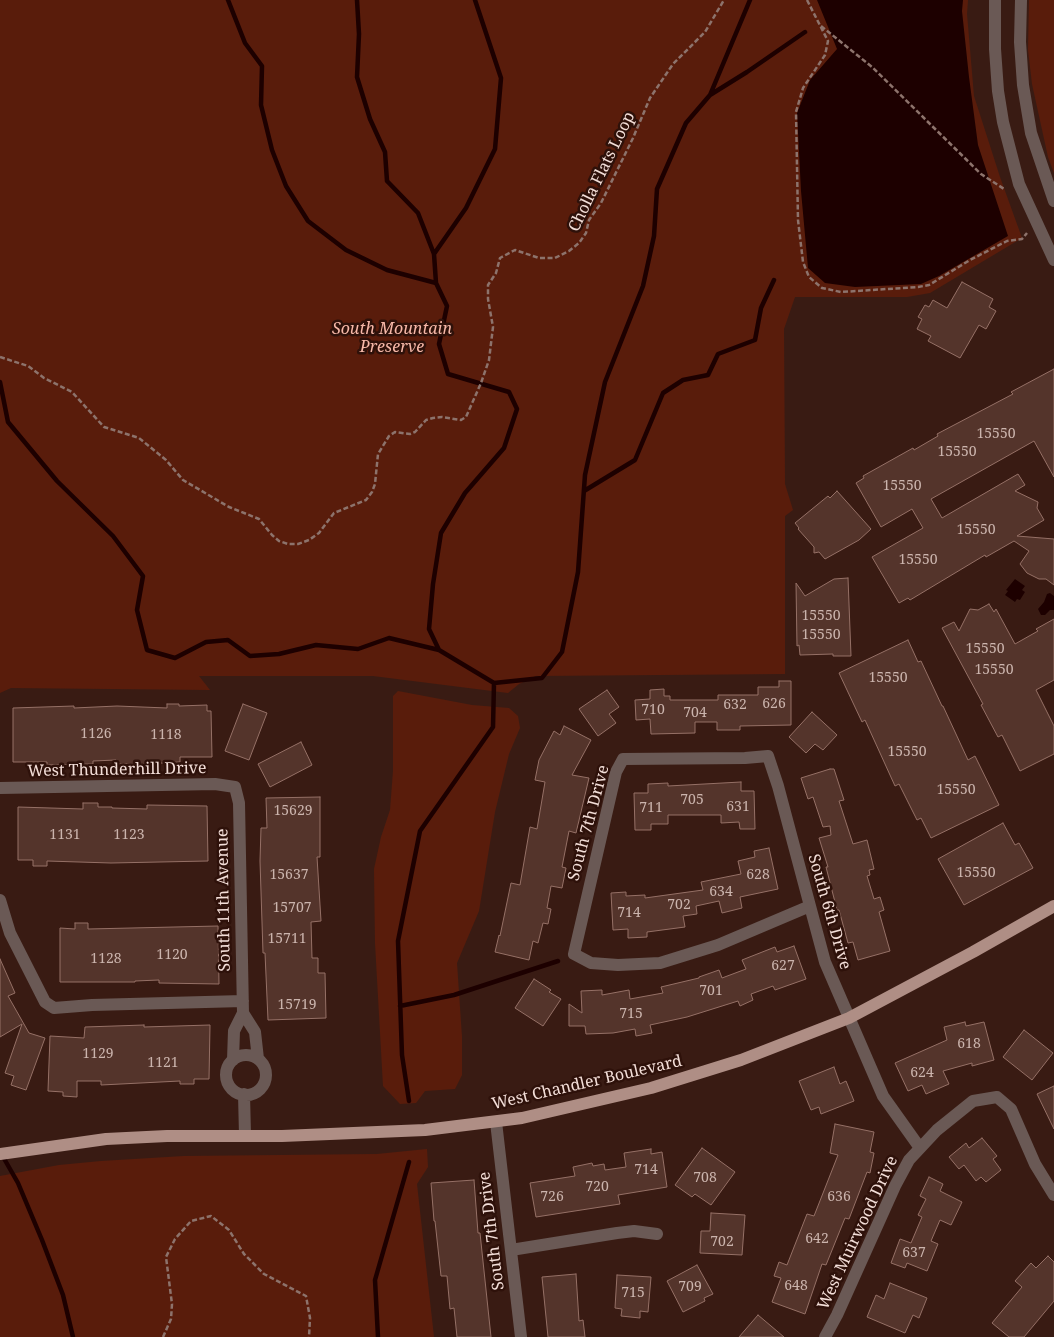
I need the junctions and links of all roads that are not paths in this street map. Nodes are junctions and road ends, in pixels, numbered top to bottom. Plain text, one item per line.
1 (995, 0) edge
2 (1021, 0) edge
3 (1054, 200) edge
4 (1054, 260) edge
5 (623, 759) joint
6 (235, 787) joint
7 (0, 788) edge
8 (0, 900) edge
9 (810, 906) junction
10 (1054, 906) edge
11 (243, 1007) junction
12 (849, 1018) junction
13 (258, 1059) junction
14 (234, 1060) junction
15 (244, 1094) junction
16 (496, 1122) junction
17 (245, 1135) junction
18 (920, 1148) junction
19 (0, 1154) edge
20 (1054, 1195) edge
21 (657, 1234) dead end
22 (510, 1250) junction
23 (521, 1337) edge
24 (825, 1337) edge

1 - 4 street
2 - 3 street
5 - 9 street, South 6th Drive
5 - 9 street, South 7th Drive
6 - 7 street, West Thunderhill Drive
6 - 11 street, South 11th Avenue
8 - 11 street
9 - 12 street, South 6th Drive
10 - 12 main road, West Chandler Boulevard
11 - 13 street, South 11th Avenue
11 - 14 street, South 11th Avenue
12 - 16 main road, West Chandler Boulevard
12 - 18 street, South 6th Drive
13 - 14 street
13 - 15 street, South 11th Avenue
14 - 15 street, South 11th Avenue
15 - 17 street
16 - 17 main road, West Chandler Boulevard
16 - 22 street, South 7th Drive
17 - 19 main road, West Chandler Boulevard
18 - 20 street, West Muirwood Drive
18 - 24 street, West Muirwood Drive
21 - 22 street
22 - 23 street, South 7th Drive

